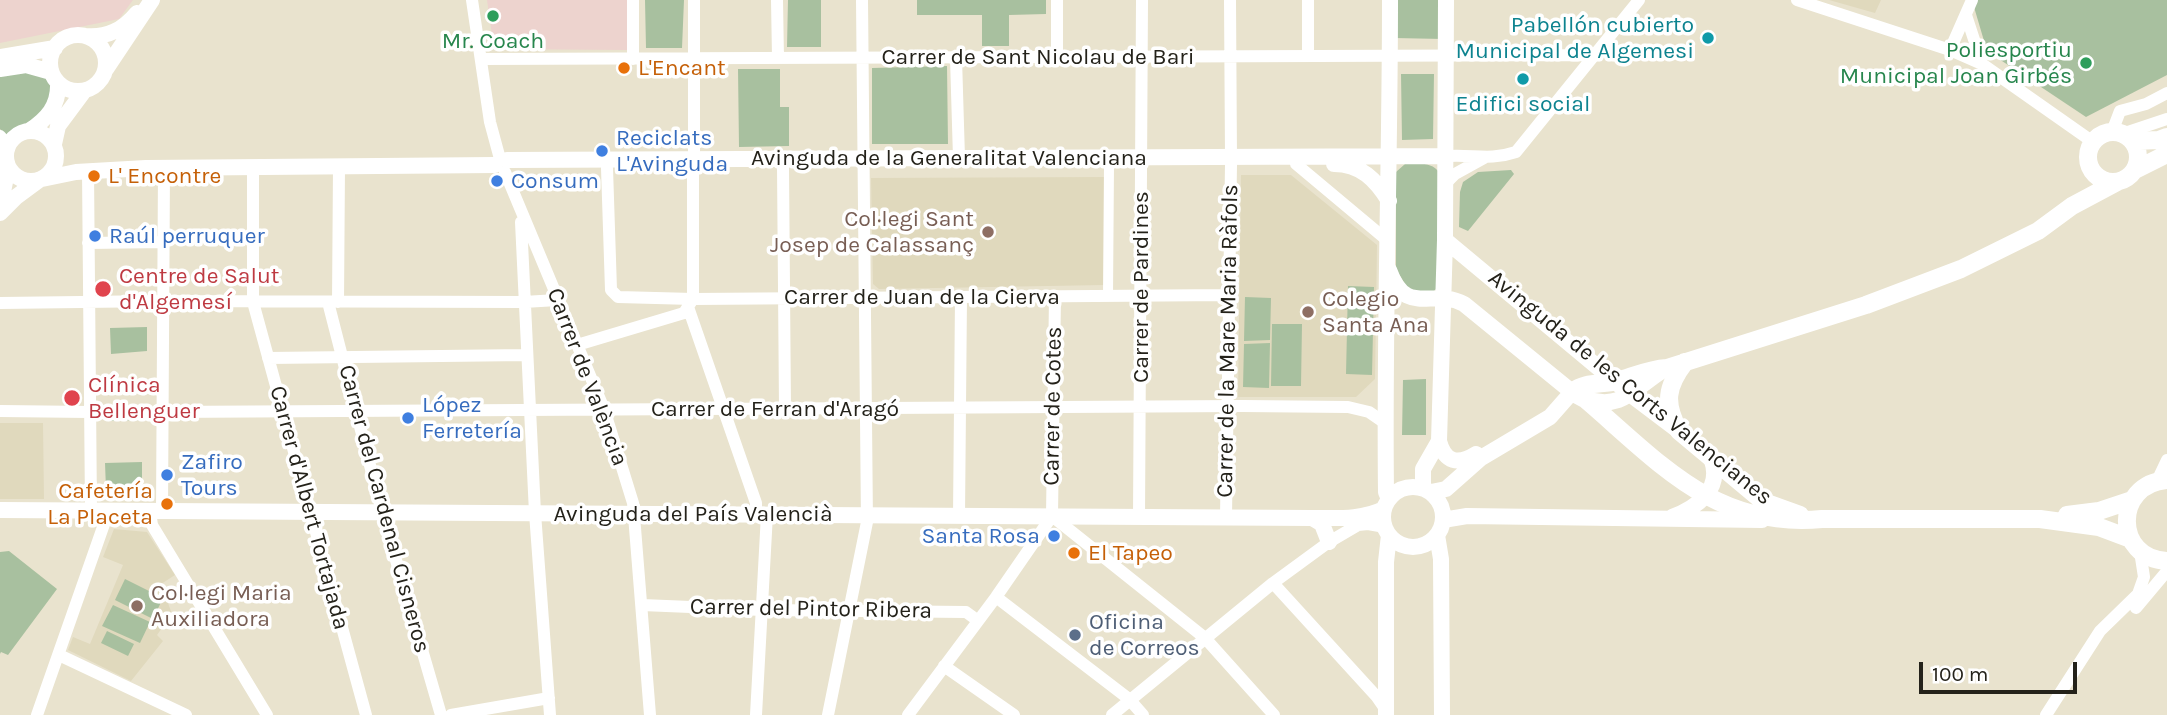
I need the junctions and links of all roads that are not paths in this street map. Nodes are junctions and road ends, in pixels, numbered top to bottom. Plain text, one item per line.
1 (150, 0) edge
2 (472, 0) edge
3 (632, 0) edge
4 (694, 0) edge
5 (777, 0) edge
6 (862, 0) edge
7 (1057, 0) edge
8 (1142, 0) edge
9 (1230, 0) edge
10 (1308, 0) edge
11 (1390, 0) edge
12 (1446, 0) edge
13 (1639, 0) edge
14 (1797, 0) edge
15 (1972, 0) edge
16 (1966, 15) junction
17 (85, 36) junction
18 (55, 48) junction
19 (1950, 50) junction
20 (4, 55) edge
21 (1595, 55) junction
22 (1390, 56) junction
23 (1446, 56) junction
24 (1057, 57) junction
25 (1142, 57) junction
26 (1231, 57) junction
27 (1308, 57) junction
28 (778, 58) junction
29 (862, 58) junction
30 (957, 58) junction
31 (633, 59) junction
32 (694, 59) junction
33 (481, 60) junction
34 (1982, 64) junction
35 (0, 69) edge
36 (106, 69) junction
37 (54, 78) junction
38 (84, 91) junction
39 (2167, 93) edge
40 (2167, 119) edge
41 (29, 131) junction
42 (2122, 136) junction
43 (2167, 138) edge
44 (4, 141) edge
45 (2093, 142) junction
46 (55, 148) junction
47 (2167, 154) edge
48 (1390, 156) junction
49 (1447, 156) junction
50 (959, 158) junction
51 (1484, 158) junction
52 (1231, 160) junction
53 (1142, 161) junction
54 (863, 162) junction
55 (694, 163) junction
56 (1296, 164) junction
57 (503, 165) junction
58 (1109, 165) junction
59 (5, 166) edge
60 (783, 166) junction
61 (2090, 166) junction
62 (253, 167) junction
63 (338, 167) junction
64 (146, 168) junction
65 (164, 168) junction
66 (607, 168) junction
67 (2135, 170) junction
68 (88, 171) junction
69 (40, 179) junction
70 (2117, 182) junction
71 (1446, 183) junction
72 (1389, 201) junction
73 (0, 206) edge
74 (2072, 206) junction
75 (521, 211) junction
76 (0, 213) edge
77 (1446, 240) junction
78 (1388, 241) junction
79 (88, 243) junction
80 (164, 243) junction
81 (1387, 264) junction
82 (1229, 295) junction
83 (1055, 296) junction
84 (1108, 296) junction
85 (1141, 296) junction
86 (1444, 296) junction
87 (961, 297) junction
88 (865, 298) junction
89 (785, 299) junction
90 (557, 300) junction
91 (89, 301) junction
92 (163, 301) junction
93 (253, 302) junction
94 (333, 302) junction
95 (524, 302) junction
96 (0, 303) edge
97 (690, 303) junction
98 (577, 345) junction
99 (527, 355) junction
100 (344, 357) junction
101 (268, 358) junction
102 (1676, 365) junction
103 (1614, 381) junction
104 (1630, 394) junction
105 (1578, 396) junction
106 (1227, 406) junction
107 (1053, 407) junction
108 (1140, 407) junction
109 (866, 408) junction
110 (960, 408) junction
111 (724, 409) junction
112 (785, 409) junction
113 (529, 410) junction
114 (604, 410) junction
115 (0, 411) edge
116 (283, 411) junction
117 (357, 411) junction
118 (90, 412) junction
119 (162, 412) junction
120 (1385, 423) junction
121 (1529, 429) junction
122 (1679, 431) junction
123 (1439, 441) junction
124 (2167, 460) edge
125 (1712, 461) junction
126 (2162, 480) edge
127 (1427, 490) junction
128 (1705, 497) junction
129 (2132, 500) junction
130 (1386, 504) junction
131 (0, 510) edge
132 (91, 510) junction
133 (109, 510) junction
134 (156, 511) junction
135 (311, 512) junction
136 (382, 512) junction
137 (535, 513) junction
138 (636, 514) junction
139 (762, 514) junction
140 (867, 515) junction
141 (959, 516) junction
142 (1052, 516) junction
143 (1139, 517) junction
144 (1226, 517) junction
145 (1312, 518) junction
146 (1667, 519) junction
147 (1822, 519) junction
148 (2040, 519) junction
149 (1772, 520) junction
150 (1440, 527) junction
151 (1387, 531) junction
152 (1329, 542) junction
153 (2136, 545) junction
154 (2167, 561) edge
155 (2167, 572) edge
156 (1273, 583) junction
157 (996, 597) junction
158 (642, 605) junction
159 (763, 610) junction
160 (849, 610) junction
161 (977, 620) junction
162 (1205, 638) junction
163 (2092, 644) junction
164 (60, 655) junction
165 (944, 666) junction
166 (549, 698) junction
167 (1129, 699) junction
168 (1386, 712) edge
169 (263, 713) edge
170 (37, 715) edge
171 (186, 715) edge
172 (366, 715) edge
173 (441, 715) edge
174 (451, 715) edge
175 (550, 715) edge
176 (650, 715) edge
177 (756, 715) edge
178 (828, 715) edge
179 (908, 715) edge
180 (1014, 715) edge
181 (1112, 715) edge
182 (1143, 715) edge
183 (1274, 715) edge
184 (1442, 715) edge
185 (2046, 715) edge

1 - 17 street
1 - 36 street
2 - 33 street, Carrer de València
3 - 31 street
4 - 32 street
5 - 28 street
6 - 29 street
7 - 24 street
8 - 25 street, Carrer de Pardines
9 - 26 street, Carrer de la Mare Maria Ràfols
10 - 27 street
11 - 22 street
12 - 23 street
13 - 21 street
14 - 19 street
15 - 16 street
16 - 19 street
16 - 34 street
17 - 18 street
17 - 36 street
18 - 20 street
18 - 37 street
19 - 34 street
21 - 23 street, Carrer de Sant Nicolau de Bari
21 - 51 street
22 - 23 street, Carrer de Sant Nicolau de Bari
22 - 27 street, Carrer de Sant Nicolau de Bari
22 - 48 street
23 - 49 street
24 - 25 street, Carrer de Sant Nicolau de Bari
24 - 30 street, Carrer de Sant Nicolau de Bari
25 - 26 street, Carrer de Sant Nicolau de Bari
25 - 53 street, Carrer de Pardines
26 - 27 street, Carrer de Sant Nicolau de Bari
26 - 52 street, Carrer de la Mare Maria Ràfols
28 - 29 street, Carrer de Sant Nicolau de Bari
28 - 32 street, Carrer de Sant Nicolau de Bari
29 - 30 street, Carrer de Sant Nicolau de Bari
29 - 54 street
30 - 50 street
31 - 32 street, Carrer de Sant Nicolau de Bari
31 - 33 street, Carrer de Sant Nicolau de Bari
32 - 55 street
33 - 57 street, Carrer de València
34 - 45 street
35 - 37 street
36 - 38 street
37 - 38 street
37 - 41 street
38 - 46 street
39 - 42 street
40 - 42 street
41 - 44 street
41 - 46 street
42 - 43 main road
42 - 45 main road
42 - 67 main road
44 - 59 street
45 - 61 main road
46 - 64 street, Avinguda de la Generalitat Valenciana
46 - 69 street
47 - 67 main road
48 - 49 street, Avinguda de la Generalitat Valenciana
48 - 52 street, Avinguda de la Generalitat Valenciana
48 - 72 street
49 - 51 street
49 - 71 street
50 - 53 street, Avinguda de la Generalitat Valenciana
50 - 54 street, Avinguda de la Generalitat Valenciana
51 - 71 street
52 - 53 street, Avinguda de la Generalitat Valenciana
52 - 56 street, Avinguda de la Generalitat Valenciana
52 - 82 street, Carrer de la Mare Maria Ràfols
53 - 58 street, Avinguda de la Generalitat Valenciana
53 - 85 street, Carrer de Pardines
54 - 55 street, Avinguda de la Generalitat Valenciana
54 - 58 street, Avinguda de la Generalitat Valenciana
54 - 60 street, Avinguda de la Generalitat Valenciana
54 - 88 street
55 - 57 street, Avinguda de la Generalitat Valenciana
55 - 60 street, Avinguda de la Generalitat Valenciana
55 - 66 street, Avinguda de la Generalitat Valenciana
55 - 97 street
56 - 72 street, Avinguda de la Generalitat Valenciana
56 - 78 street
57 - 63 street, Avinguda de la Generalitat Valenciana
57 - 66 street, Avinguda de la Generalitat Valenciana
57 - 75 street, Carrer de València
58 - 84 street
59 - 69 street
59 - 73 street
60 - 89 street
61 - 70 main road
61 - 74 main road
62 - 63 street, Avinguda de la Generalitat Valenciana
62 - 65 street, Avinguda de la Generalitat Valenciana
62 - 93 street, Carrer d'Albert Tortajada
63 - 94 street, Carrer del Cardenal Cisneros
64 - 65 street, Avinguda de la Generalitat Valenciana
64 - 68 street, Avinguda de la Generalitat Valenciana
65 - 80 street
66 - 97 street, Carrer de Juan de la Cierva
67 - 70 main road
68 - 69 street, Avinguda de la Generalitat Valenciana
68 - 79 street
69 - 76 street
70 - 74 main road
71 - 77 street
72 - 78 street
74 - 102 main road
75 - 90 street, Carrer de València
75 - 95 street
77 - 86 street
77 - 103 street, Avinguda de les Corts Valencianes
78 - 81 street
79 - 80 street
79 - 91 street
80 - 92 street
81 - 86 street
81 - 120 street
82 - 85 street, Carrer de Juan de la Cierva
82 - 106 street, Carrer de la Mare Maria Ràfols
83 - 84 street, Carrer de Juan de la Cierva
83 - 87 street, Carrer de Juan de la Cierva
83 - 107 street, Carrer de Cotes
84 - 85 street, Carrer de Juan de la Cierva
85 - 108 street, Carrer de Pardines
86 - 105 street, Avinguda de les Corts Valencianes
86 - 123 street
87 - 88 street, Carrer de Juan de la Cierva
87 - 110 street
88 - 89 street, Carrer de Juan de la Cierva
88 - 109 street
89 - 97 street, Carrer de Juan de la Cierva
89 - 112 street
90 - 95 street
90 - 98 street, Carrer de València
91 - 92 street
91 - 96 street
91 - 118 street
92 - 93 street
92 - 119 street
93 - 94 street
93 - 101 street, Carrer d'Albert Tortajada
94 - 95 street
94 - 100 street, Carrer del Cardenal Cisneros
95 - 99 street
97 - 98 street
97 - 111 street
98 - 114 street, Carrer de València
99 - 100 street
99 - 113 street
100 - 101 street
100 - 117 street, Carrer del Cardenal Cisneros
101 - 116 street, Carrer d'Albert Tortajada
102 - 103 main road
102 - 104 street
102 - 122 main road
103 - 104 street, Avinguda de les Corts Valencianes
103 - 105 main road
104 - 105 street
104 - 122 street, Avinguda de les Corts Valencianes
105 - 121 street
105 - 128 main road, Avinguda de les Corts Valencianes
106 - 108 street, Carrer de Ferran d'Aragó
106 - 120 street, Carrer de Ferran d'Aragó
106 - 144 street, Carrer de la Mare Maria Ràfols
107 - 108 street, Carrer de Ferran d'Aragó
107 - 110 street, Carrer de Ferran d'Aragó
107 - 142 street, Carrer de Cotes
108 - 143 street, Carrer de Pardines
109 - 110 street, Carrer de Ferran d'Aragó
109 - 112 street, Carrer de Ferran d'Aragó
109 - 140 street
110 - 141 street
111 - 112 street, Carrer de Ferran d'Aragó
111 - 114 street, Carrer de Ferran d'Aragó
111 - 139 street
113 - 114 street, Carrer de Ferran d'Aragó
113 - 117 street, Carrer de Ferran d'Aragó
113 - 137 street
114 - 138 street, Carrer de València
115 - 118 street
116 - 117 street, Carrer de Ferran d'Aragó
116 - 119 street, Carrer de Ferran d'Aragó
116 - 135 street, Carrer d'Albert Tortajada
117 - 136 street, Carrer del Cardenal Cisneros
118 - 132 street
119 - 134 street
120 - 130 street
121 - 123 street
121 - 127 street
122 - 125 main road, Avinguda de les Corts Valencianes
123 - 127 street
124 - 126 street
125 - 128 street
125 - 147 main road, Avinguda de les Corts Valencianes
126 - 129 main road
127 - 130 street
127 - 150 street
128 - 146 street
128 - 149 main road, Avinguda de les Corts Valencianes
129 - 148 main road
129 - 153 main road
130 - 145 street, Avinguda del País Valencià
130 - 151 street
131 - 132 street, Avinguda del País Valencià
132 - 133 street, Avinguda del País Valencià
133 - 134 street, Avinguda del País Valencià
133 - 164 street
134 - 135 street, Avinguda del País Valencià
134 - 169 street
135 - 136 street, Avinguda del País Valencià
135 - 172 street, Carrer d'Albert Tortajada
136 - 137 street, Avinguda del País Valencià
136 - 173 street, Carrer del Cardenal Cisneros
137 - 138 street, Avinguda del País Valencià
137 - 166 street
138 - 139 street, Avinguda del País Valencià
138 - 158 street, Carrer de València
139 - 140 street, Avinguda del País Valencià
139 - 159 street
140 - 141 street, Avinguda del País Valencià
140 - 160 street
141 - 142 street, Avinguda del País Valencià
142 - 143 street, Avinguda del País Valencià
142 - 157 street
142 - 162 street
143 - 144 street, Avinguda del País Valencià
144 - 145 street, Avinguda del País Valencià
145 - 152 street
146 - 149 street
146 - 150 street
147 - 148 main road
147 - 149 main road, Avinguda de les Corts Valencianes
148 - 153 main road
150 - 151 street
150 - 184 street
151 - 152 street
151 - 168 street
152 - 156 street
153 - 154 main road
153 - 163 street
155 - 163 street
156 - 162 street
156 - 168 street
157 - 161 street
157 - 167 street
158 - 159 street, Carrer del Pintor Ribera
158 - 176 street, Carrer de València
159 - 160 street, Carrer del Pintor Ribera
159 - 177 street
160 - 161 street, Carrer del Pintor Ribera
160 - 178 street
161 - 165 street
162 - 167 street
162 - 183 street
163 - 185 street
164 - 170 street
164 - 171 street
165 - 179 street
165 - 180 street
166 - 174 street
166 - 175 street
167 - 181 street
167 - 182 street

